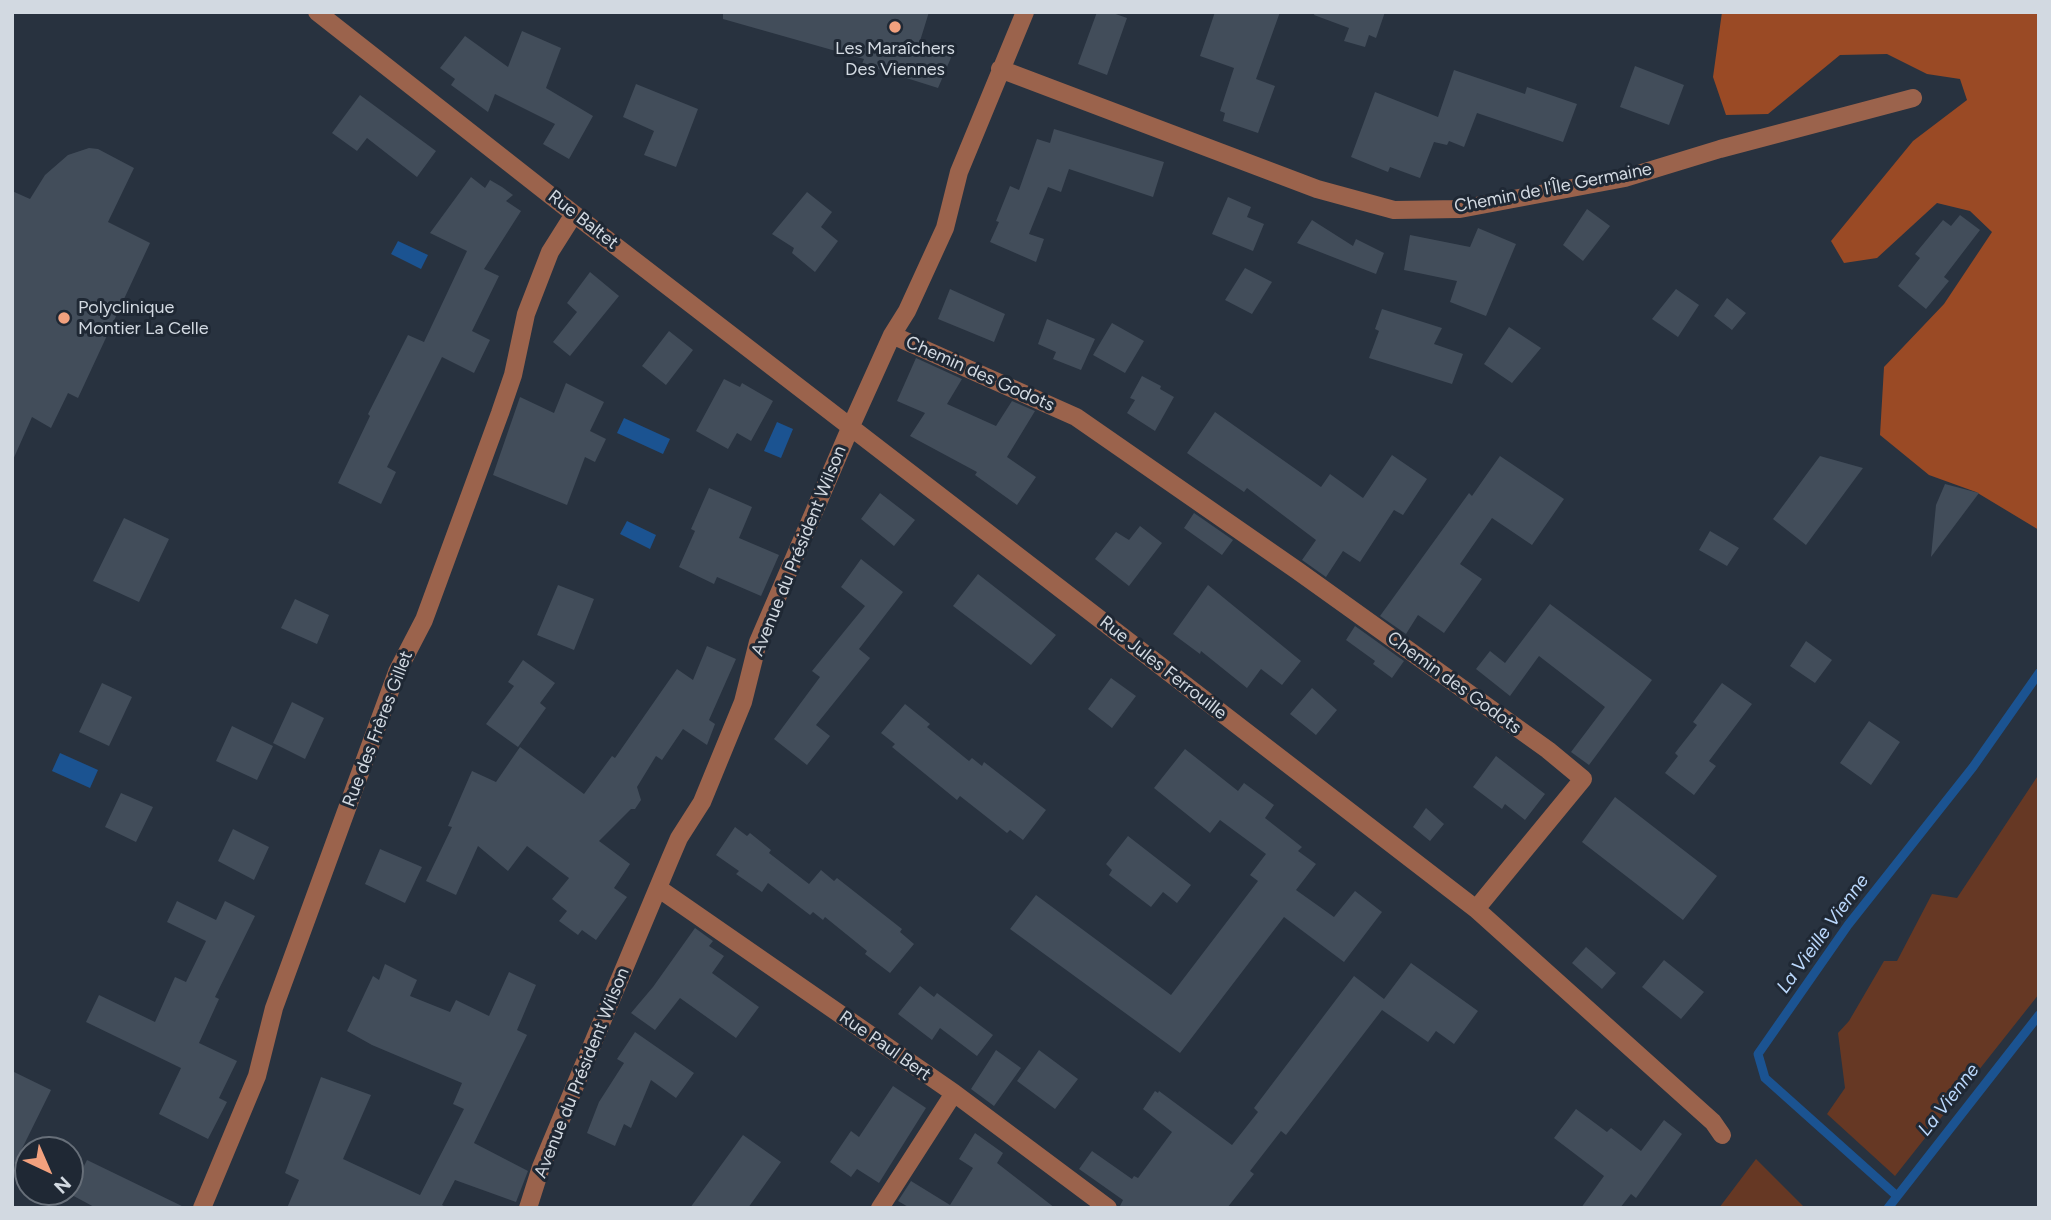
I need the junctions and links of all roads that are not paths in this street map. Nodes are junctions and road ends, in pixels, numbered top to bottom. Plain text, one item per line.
1 (317, 12) edge
2 (1025, 12) edge
3 (1000, 69) junction
4 (1913, 98) dead end
5 (573, 214) junction
6 (892, 335) junction
7 (851, 426) junction
8 (658, 888) junction
9 (1476, 909) junction
10 (954, 1093) junction
11 (1722, 1135) dead end
12 (206, 1206) edge
13 (528, 1208) edge
14 (880, 1208) edge
15 (1108, 1208) edge

1 - 5 street, Rue Baltet
2 - 3 street, Avenue du Président Wilson
3 - 4 street, Chemin de l'Île Germaine
3 - 6 street, Avenue du Président Wilson
5 - 7 street, Rue Baltet
5 - 12 street, Rue des Frères Gillet
6 - 7 street, Avenue du Président Wilson
6 - 9 street, Chemin des Godots
7 - 8 street, Avenue du Président Wilson
7 - 9 street, Rue Jules Ferrouille
8 - 10 street, Rue Paul Bert
8 - 13 street, Avenue du Président Wilson
9 - 11 street
10 - 14 street
10 - 15 street, Rue Paul Bert

